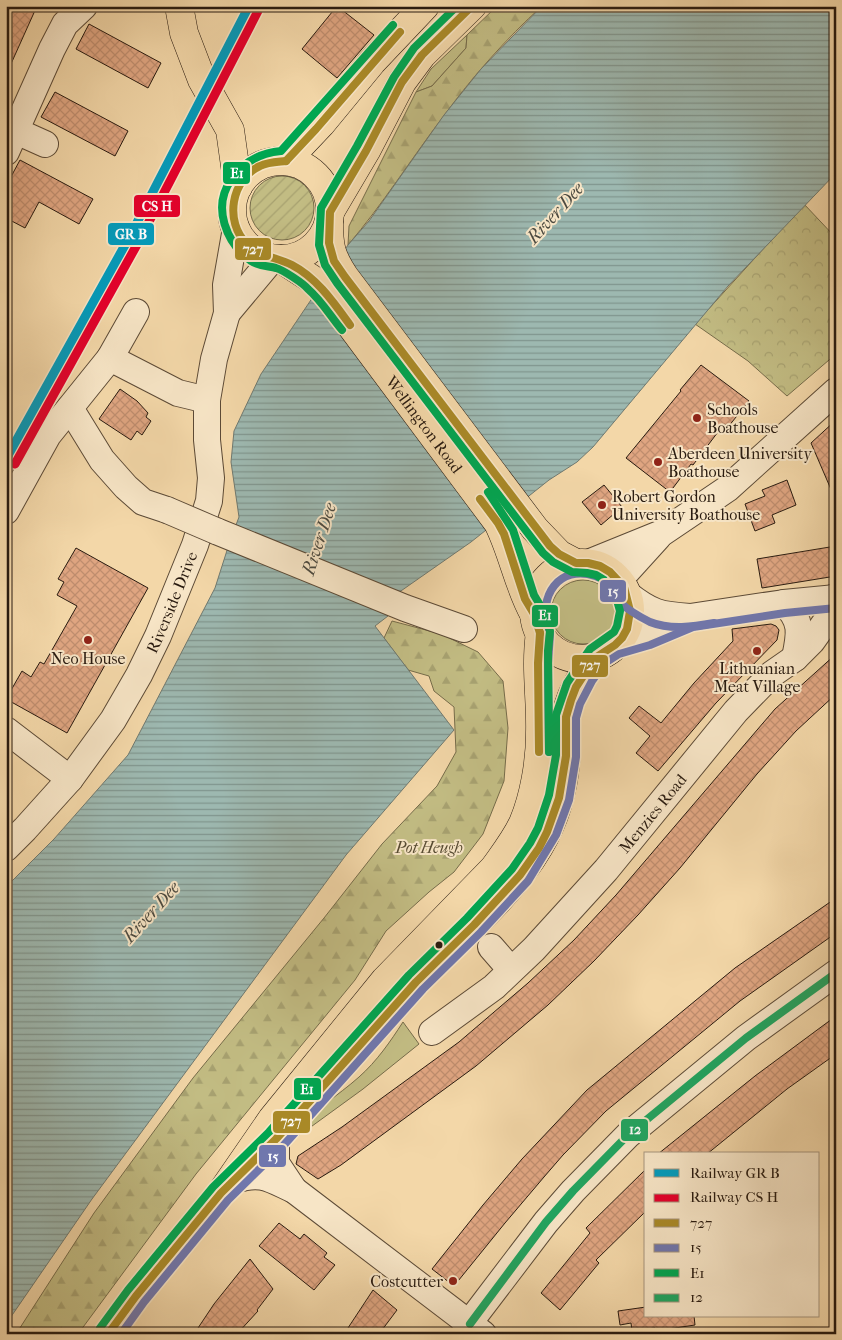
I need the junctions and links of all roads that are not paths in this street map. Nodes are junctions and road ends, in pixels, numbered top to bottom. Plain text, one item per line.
1 (84, 6) edge
2 (179, 6) edge
3 (425, 6) edge
4 (472, 6) edge
5 (230, 130) junction
6 (11, 142) edge
7 (45, 144) dead end
8 (279, 162) junction
9 (238, 187) junction
10 (329, 217) junction
11 (236, 228) junction
12 (277, 258) junction
13 (136, 312) dead end
14 (227, 312) junction
15 (110, 358) junction
16 (836, 391) edge
17 (207, 400) junction
18 (70, 408) junction
19 (6, 511) edge
20 (509, 515) junction
21 (662, 533) junction
22 (582, 563) junction
23 (623, 587) junction
24 (834, 598) edge
25 (784, 603) junction
26 (690, 617) junction
27 (537, 624) junction
28 (457, 627) dead end
29 (607, 651) junction
30 (794, 658) junction
31 (6, 730) edge
32 (70, 779) junction
33 (6, 848) edge
34 (491, 947) dead end
35 (511, 970) junction
36 (836, 973) edge
37 (432, 1032) dead end
38 (276, 1139) junction
39 (228, 1187) junction
40 (294, 1190) junction
41 (472, 1330) edge
42 (108, 1334) edge

1 - 6 street
2 - 5 main road
3 - 8 main road
4 - 10 main road
5 - 8 main road
5 - 9 main road
6 - 7 street
8 - 9 main road
8 - 10 main road
9 - 11 main road
10 - 12 main road
10 - 20 main road, Wellington Road
11 - 12 main road
11 - 14 street
12 - 14 street
12 - 20 main road, Wellington Road
13 - 15 street
14 - 17 street, Riverside Drive
15 - 17 street
15 - 18 street
16 - 21 street
17 - 32 street, Riverside Drive
18 - 19 street
18 - 28 street, bridge
20 - 22 main road, Wellington Road
20 - 27 main road, Wellington Road
21 - 22 street
21 - 23 street
22 - 23 main road
22 - 27 main road
23 - 26 street
23 - 29 main road
24 - 25 street
24 - 30 street, Menzies Road
25 - 26 street
25 - 30 street
26 - 29 street
27 - 29 main road
27 - 39 main road
29 - 38 main road
30 - 35 street, Menzies Road
31 - 32 street
32 - 33 street, Riverside Drive
34 - 35 street
35 - 37 street, Menzies Road
36 - 41 street
38 - 39 main road
38 - 40 street
39 - 40 street
39 - 42 main road
40 - 41 street

